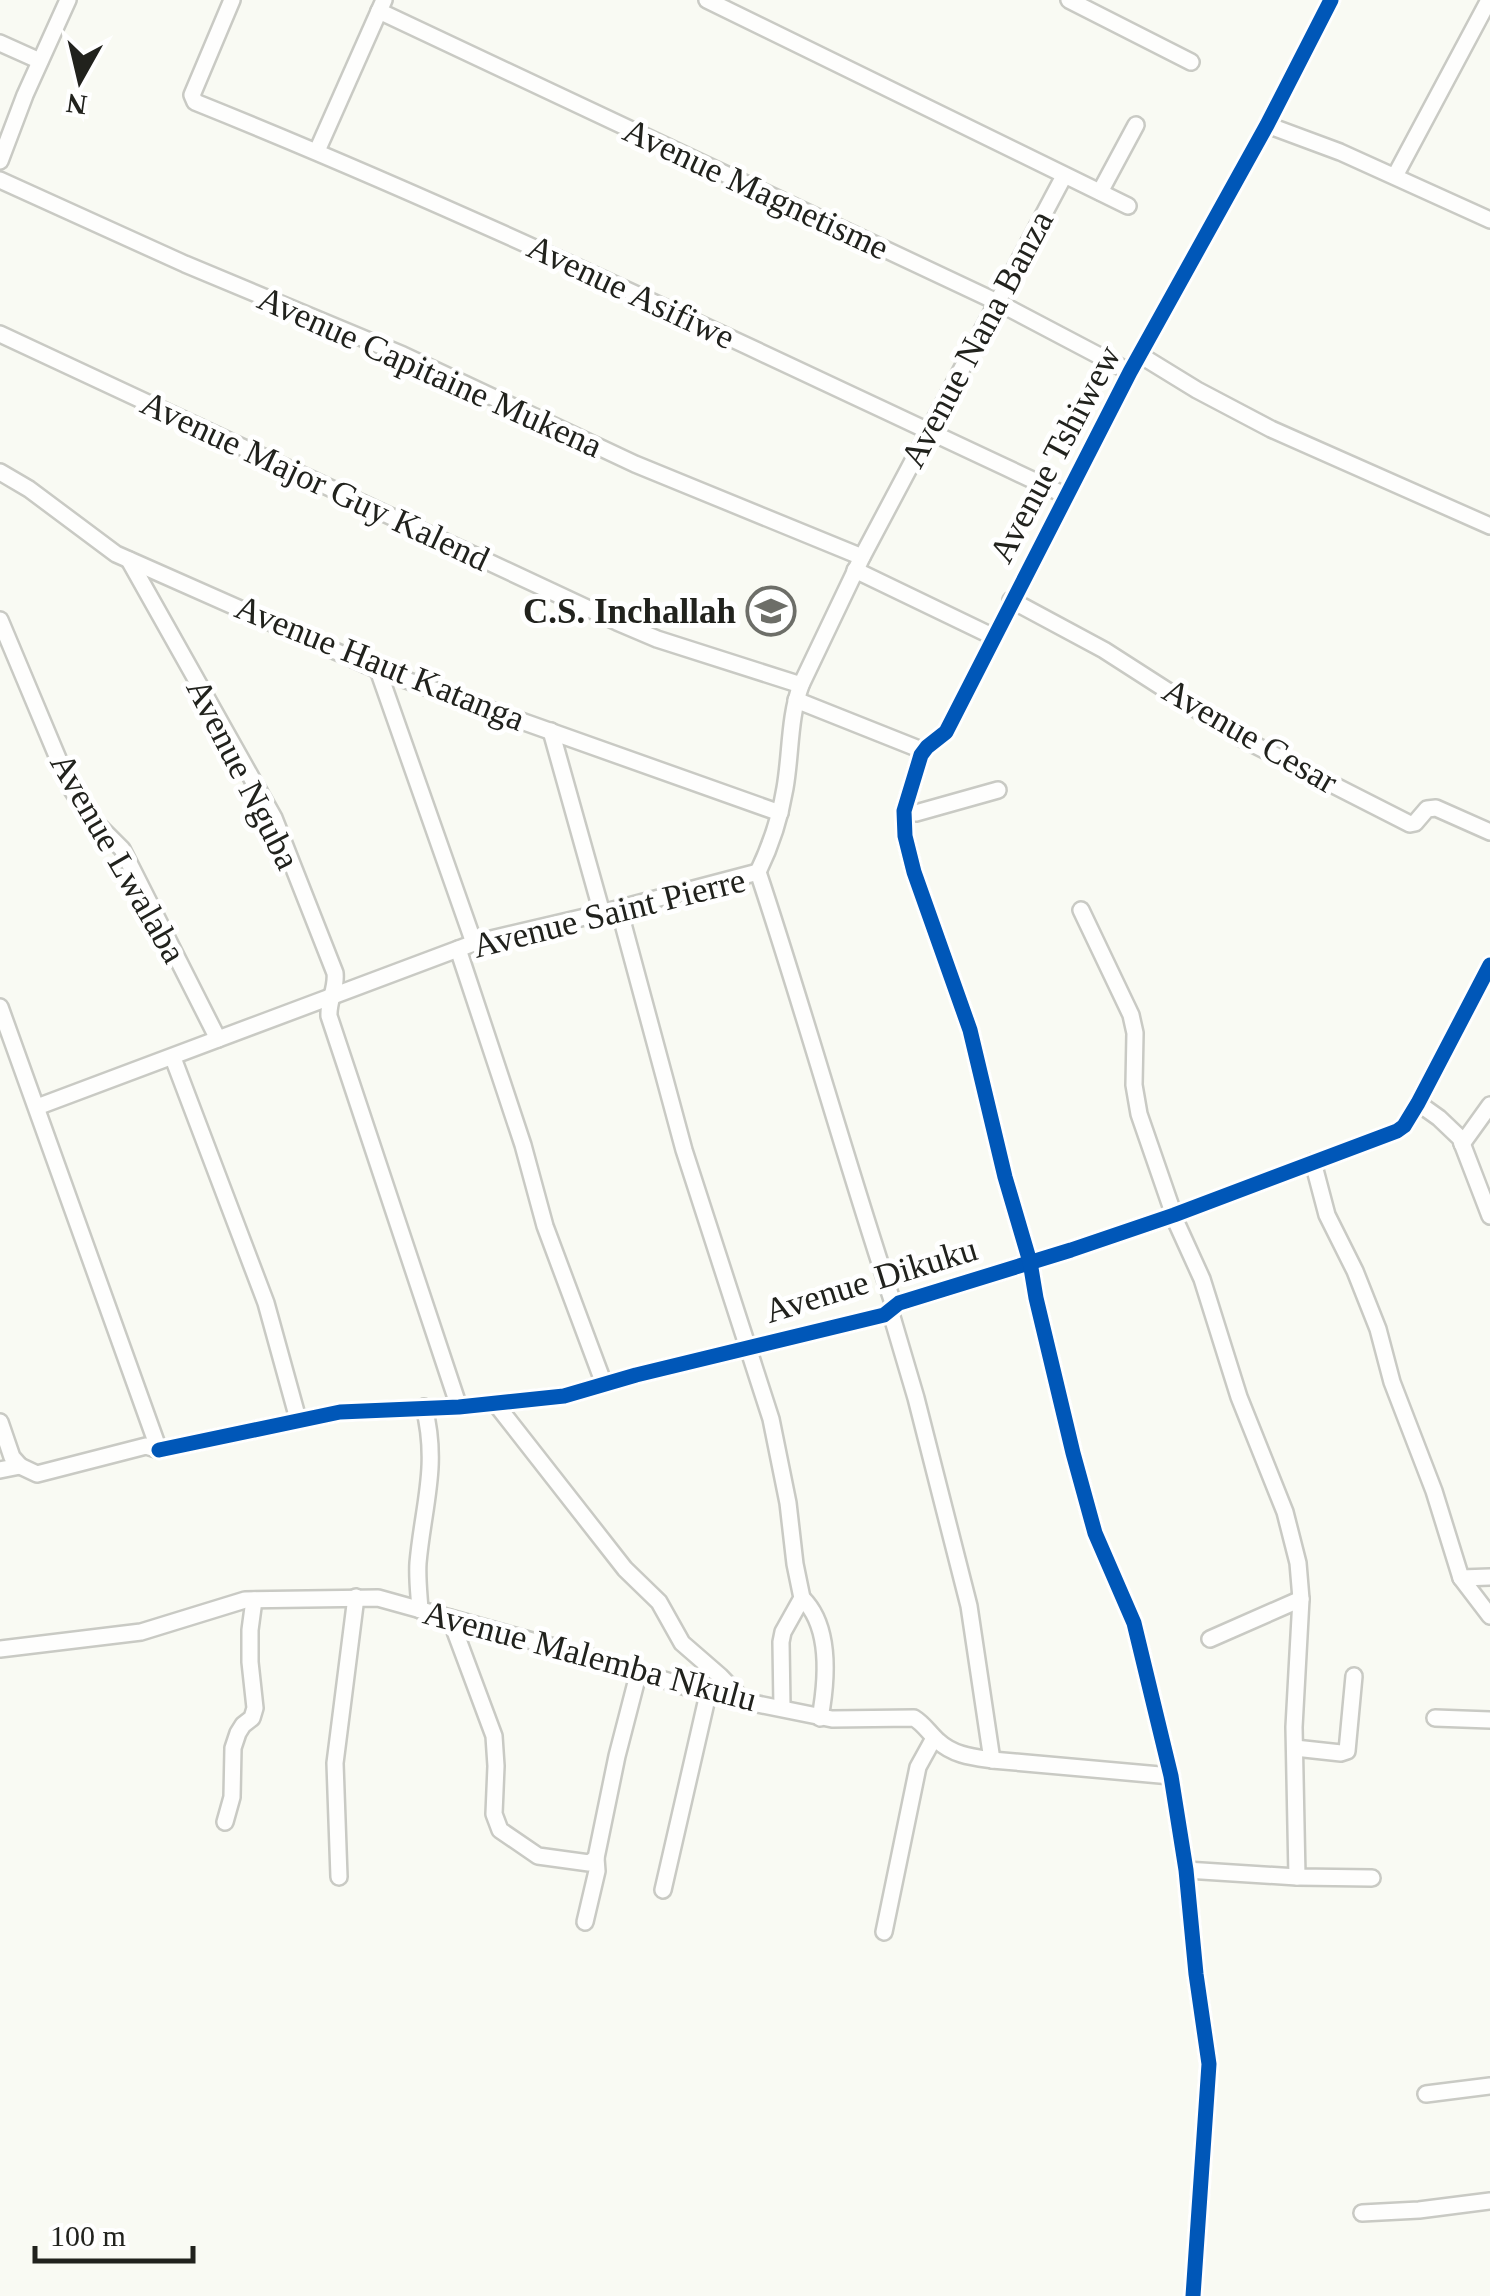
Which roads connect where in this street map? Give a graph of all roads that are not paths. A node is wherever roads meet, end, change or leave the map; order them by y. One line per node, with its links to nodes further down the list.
1 (68, 0): 9 (street)
2 (232, 0): 13 (street, Avenue Asifiwe)
3 (707, 0): 15 (street, Avenue Nana Banza)
4 (1069, 0): 10 (street)
5 (1331, 0): 12 (street, Avenue Tshiwew)
6 (1489, 0): 16 (street)
7 (381, 6): 13 (street); 21 (street, Avenue Magnetisme)
8 (0, 43): 9 (street)
9 (40, 61): 14 (street)
10 (1191, 62)
11 (1136, 124): 18 (street)
12 (1267, 125): 16 (street); 23 (street, Avenue Tshiwew)
13 (317, 151): 25 (street, Avenue Asifiwe)
14 (0, 161)
15 (1064, 176): 18 (street); 21 (street, Avenue Nana Banza)
16 (1395, 176): 20 (street)
17 (0, 180): 30 (street, Avenue Capitaine Mukena)
18 (1100, 192): 19 (street)
19 (1128, 206)
20 (1490, 220)
21 (997, 302): 24 (street, Avenue Magnetisme); 25 (street, Avenue Nana Banza)
22 (0, 334): 35 (street, Avenue Major Guy Kalend)
23 (1140, 356): 24 (street, Avenue Tshiwew); 28 (street)
24 (1130, 372): 27 (street, Avenue Tshiwew)
25 (928, 431): 27 (street, Avenue Asifiwe); 30 (street, Avenue Nana Banza)
26 (0, 472): 29 (street, Avenue Haut Katanga)
27 (1066, 496): 31 (street, Avenue Tshiwew)
28 (1490, 526)
29 (129, 560): 34 (street, Avenue Haut Katanga); 49 (street, Avenue Nguba)
30 (858, 564): 33 (street, Avenue Capitaine Mukena); 35 (street, Avenue Nana Banza)
31 (1011, 600): 33 (street, Avenue Tshiwew); 41 (street, Avenue Cesar)
32 (0, 620): 51 (street, Avenue Lwalaba)
33 (994, 636): 37 (street, Avenue Tshiwew)
34 (378, 670): 36 (street, Avenue Haut Katanga); 46 (street)
35 (798, 693): 37 (street, Avenue Major Guy Kalend); 40 (street, Avenue Nana Banza)
36 (551, 731): 40 (street, Avenue Haut Katanga); 45 (street)
37 (924, 751): 39 (street, Avenue Tshiwew)
38 (998, 790): 39 (street)
39 (904, 811): 60 (street)
40 (780, 814): 42 (street, Avenue Nana Banza)
41 (1490, 832)
42 (758, 872): 43 (street, Avenue Saint Pierre); 61 (street, Avenue Saint Pierre)
43 (619, 909): 45 (street, Avenue Saint Pierre); 62 (street)
44 (1081, 910): 58 (street)
45 (602, 913): 46 (street, Avenue Saint Pierre)
46 (474, 943): 47 (street, Avenue Saint Pierre)
47 (458, 949): 49 (street, Avenue Saint Pierre); 63 (street)
48 (1490, 965): 53 (street, Avenue Dikuku)
49 (332, 995): 51 (street, Avenue Saint Pierre); 66 (street, Avenue Nguba)
50 (0, 1007): 55 (street)
51 (218, 1039): 52 (street, Avenue Saint Pierre)
52 (173, 1058): 55 (street, Avenue Saint Pierre); 67 (street)
53 (1418, 1103): 56 (street); 57 (street, Avenue Dikuku)
54 (1490, 1104): 56 (street)
55 (37, 1107): 69 (street)
56 (1462, 1144): 59 (street)
57 (1313, 1162): 58 (street, Avenue Dikuku); 73 (street)
58 (1174, 1215): 60 (street, Avenue Dikuku); 77 (street)
59 (1490, 1216)
60 (1030, 1262): 61 (street, Avenue Dikuku); 94 (street)
61 (892, 1308): 62 (street, Avenue Dikuku); 93 (street, Avenue Saint Pierre)
62 (750, 1348): 63 (street, Avenue Dikuku); 75 (street)
63 (604, 1384): 64 (street, Avenue Dikuku)
64 (495, 1403): 66 (street, Avenue Dikuku); 86 (street)
65 (424, 1407): 66 (street, Avenue Dikuku); 67 (street, Avenue Dikuku); 78 (street)
66 (459, 1407)
67 (298, 1420): 69 (street, Avenue Dikuku)
68 (0, 1422): 70 (street)
69 (158, 1450): 70 (street, Avenue Dikuku)
70 (20, 1466): 71 (street, Avenue Dikuku)
71 (0, 1470)
72 (1490, 1577): 73 (street)
73 (1462, 1578): 79 (street)
74 (356, 1597): 76 (street, Avenue Malemba Nkulu); 78 (street, Avenue Malemba Nkulu); 98 (street)
75 (802, 1598): 87 (street); 88 (street)
76 (254, 1600): 82 (street, Avenue Malemba Nkulu); 95 (street)
77 (1300, 1600): 81 (street); 92 (street)
78 (420, 1610): 80 (street, Avenue Malemba Nkulu)
79 (1490, 1616)
80 (450, 1618): 83 (street, Avenue Malemba Nkulu); 96 (street)
81 (1210, 1638)
82 (0, 1648)
83 (639, 1671): 85 (street, Avenue Malemba Nkulu); 96 (street)
84 (1354, 1676): 92 (street)
85 (708, 1694): 86 (street, Avenue Malemba Nkulu); 101 (street)
86 (744, 1701): 87 (street, Avenue Malemba Nkulu)
87 (782, 1708): 88 (street, Avenue Malemba Nkulu)
88 (820, 1718): 91 (street, Avenue Malemba Nkulu)
89 (1436, 1718): 90 (street)
90 (1490, 1720)
91 (934, 1738): 93 (street, Avenue Malemba Nkulu); 103 (street)
92 (1294, 1748): 99 (street)
93 (992, 1760): 94 (street, Avenue Malemba Nkulu)
94 (1172, 1776): 97 (street)
95 (225, 1822)
96 (596, 1858): 102 (street)
97 (1186, 1870): 99 (street); 108 (street)
98 (340, 1877)
99 (1297, 1878): 100 (street)
100 (1372, 1878)
101 (663, 1890)
102 (585, 1922)
103 (884, 1932)
104 (1490, 2086): 105 (street)
105 (1426, 2094)
106 (1490, 2200): 107 (street)
107 (1362, 2212)
108 (1193, 2296)

